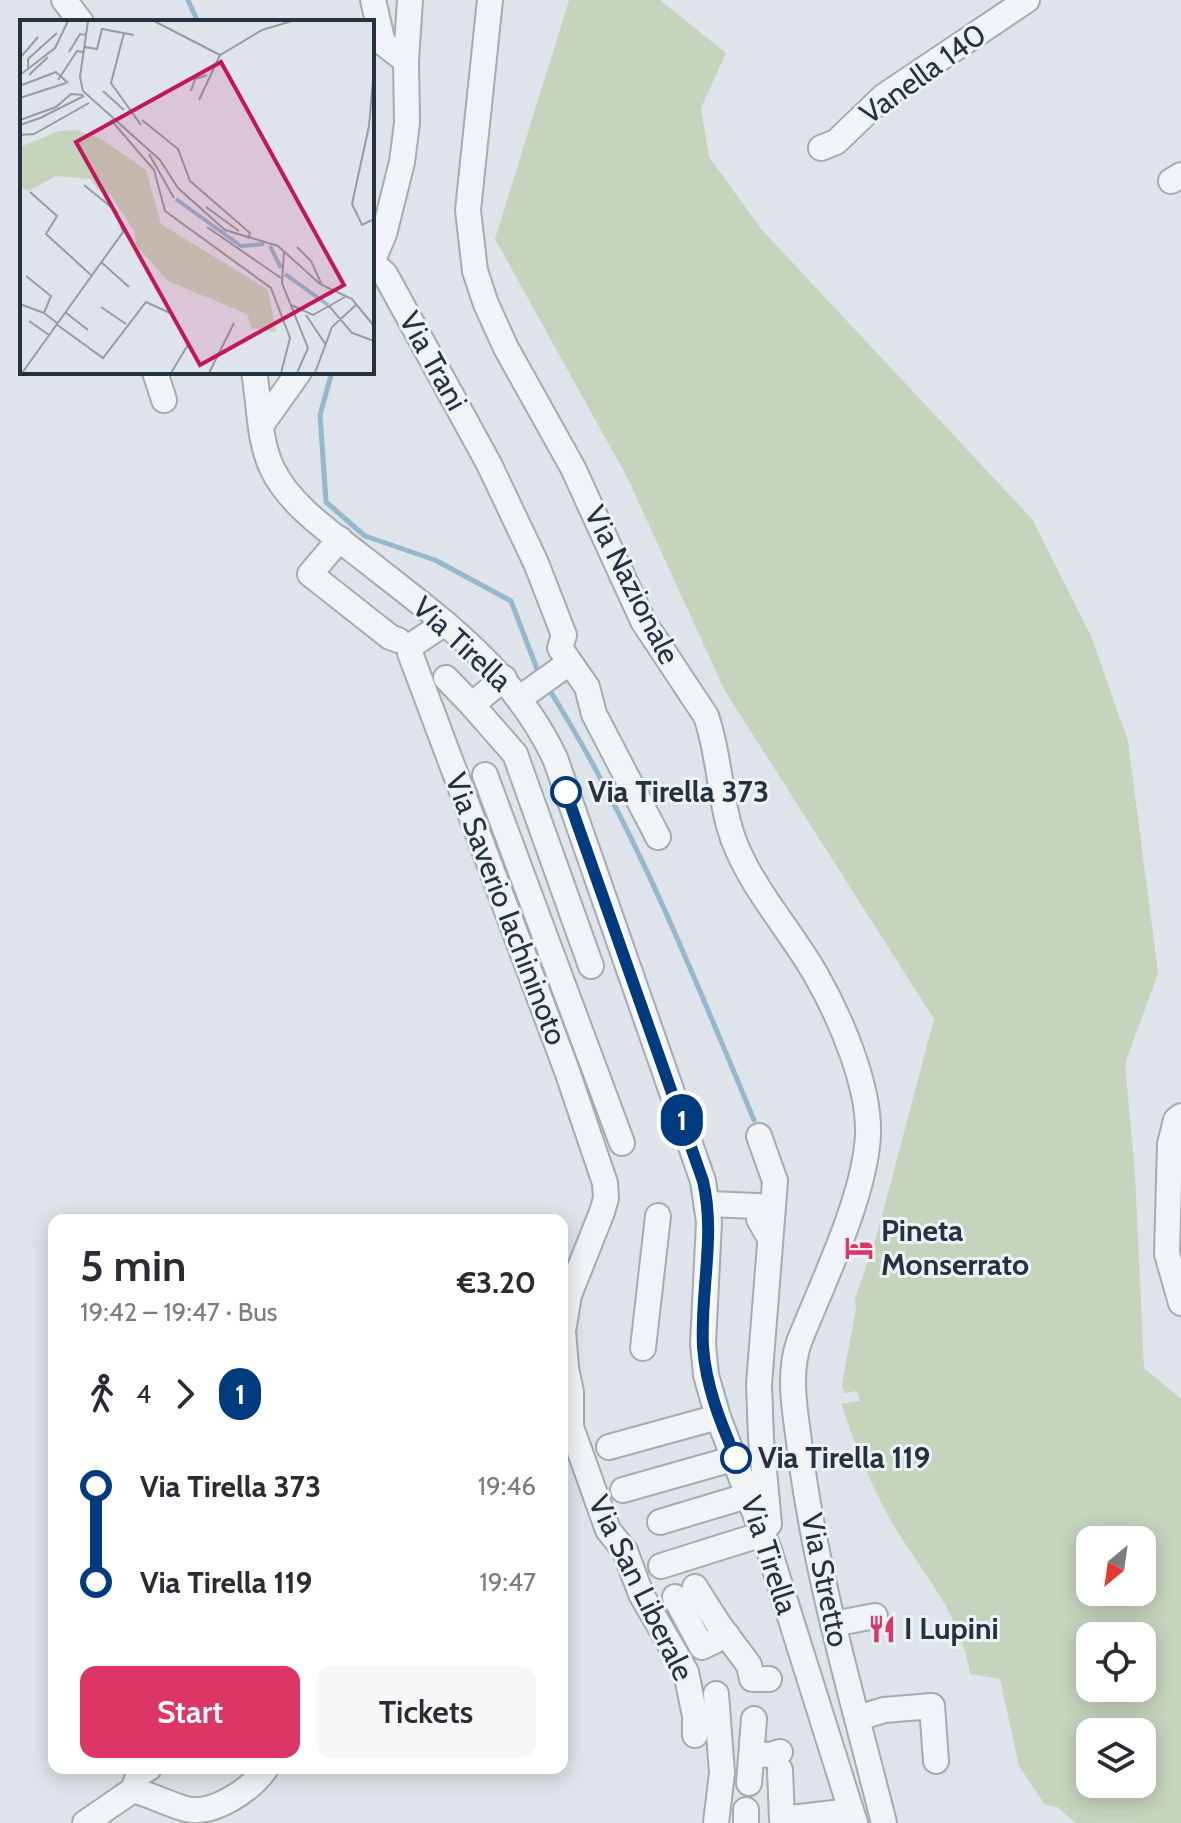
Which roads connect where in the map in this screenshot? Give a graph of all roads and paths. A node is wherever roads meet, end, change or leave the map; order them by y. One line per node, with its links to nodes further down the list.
1 (64, 0): 6 (street)
2 (373, 0): 7 (street)
3 (410, 0): 7 (street, Via Trani)
4 (490, 0): 33 (street, Via Nazionale)
5 (1027, 0): 8 (street, Vanella 140)
6 (79, 20)
7 (406, 61): 9 (street, Via Trani)
8 (821, 148)
9 (374, 257)
10 (374, 264): 21 (street, Via Trani)
11 (156, 374): 14 (street)
12 (259, 374): 15 (street, Via Tirella)
13 (298, 374): 15 (street)
14 (164, 400)
15 (262, 424): 16 (street, Via Tirella)
16 (340, 539): 17 (street, Via Tirella); 18 (street)
17 (445, 623): 20 (street, Via Tirella); 35 (street, Via Saverio Iachininoto)
18 (398, 640)
19 (446, 678): 22 (street)
20 (504, 678): 21 (street, Via Tirella); 22 (street)
21 (544, 681): 23 (street, Via Tirella); 26 (street)
22 (472, 705): 24 (street)
23 (548, 743): 24 (street); 27 (street, Via Tirella)
24 (515, 754): 28 (street)
25 (485, 775): 32 (street)
26 (658, 837)
27 (589, 859): 28 (street); 34 (street, Via Tirella)
28 (558, 870): 29 (street)
29 (591, 966)
30 (1181, 1116): 39 (street)
31 (759, 1136): 37 (street)
32 (622, 1143)
33 (866, 1154): 52 (street, Via Stretto)
34 (708, 1204): 37 (street); 42 (street, Via Tirella)
35 (602, 1212): 38 (street, Via San Liberale)
36 (658, 1216): 40 (street)
37 (771, 1240): 48 (street)
38 (568, 1301)
39 (1181, 1303)
40 (643, 1348)
41 (568, 1378): 57 (street, Via San Liberale)
42 (718, 1417): 43 (street); 44 (street, Via Tirella)
43 (609, 1447)
44 (736, 1458): 45 (street); 46 (street, Via Tirella)
45 (623, 1490)
46 (750, 1495): 47 (street); 48 (street, Via Tirella)
47 (660, 1522)
48 (766, 1542): 49 (street); 64 (street, Via Tirella)
49 (661, 1566)
50 (685, 1592): 53 (street)
51 (875, 1616): 52 (street)
52 (833, 1624): 55 (street, Via Stretto)
53 (769, 1679)
54 (716, 1694): 66 (street)
55 (858, 1718): 59 (street); 67 (street, Via Stretto)
56 (754, 1719): 58 (street)
57 (695, 1735)
58 (753, 1754): 62 (street); 64 (street)
59 (936, 1761)
60 (139, 1774): 63 (street)
61 (262, 1774): 63 (street)
62 (749, 1783)
63 (133, 1790): 65 (street)
64 (854, 1819)
65 (85, 1823)
66 (716, 1823)
67 (884, 1823)

